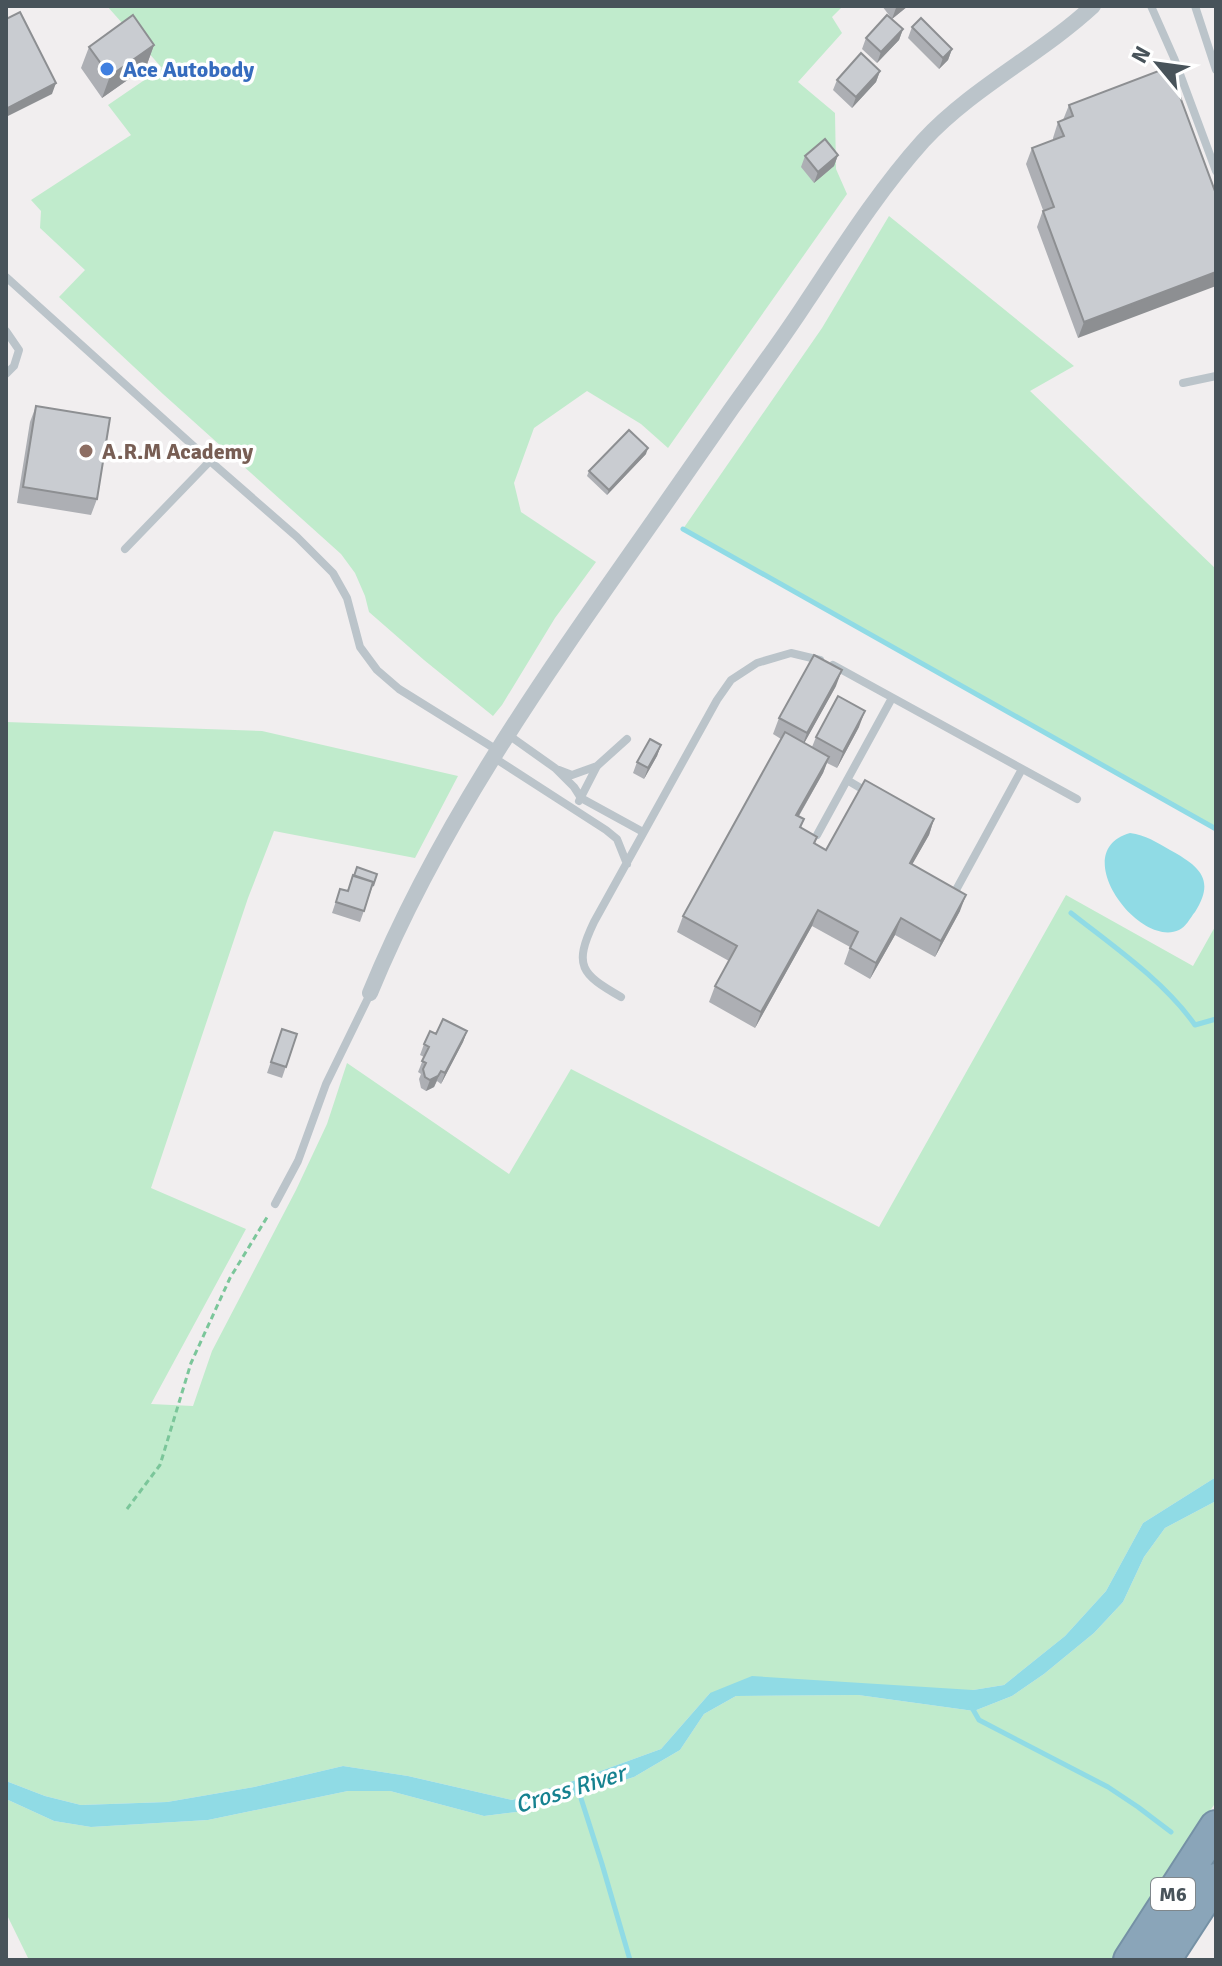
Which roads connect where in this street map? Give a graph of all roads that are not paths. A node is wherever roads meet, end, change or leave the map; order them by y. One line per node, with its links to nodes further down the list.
1 (1093, 6): 14 (street)
2 (1151, 6): 5 (lane)
3 (1195, 6): 4 (lane)
4 (1216, 70)
5 (1216, 171)
6 (6, 277): 11 (lane)
7 (6, 331): 8 (lane)
8 (6, 374)
9 (1216, 376): 10 (lane)
10 (1183, 383)
11 (210, 461): 12 (lane); 16 (lane)
12 (125, 549)
13 (892, 698): 19 (lane); 20 (lane); 25 (lane)
14 (507, 734): 16 (street); 18 (lane)
15 (627, 739): 17 (lane)
16 (495, 754): 24 (lane); 29 (street)
17 (597, 766): 18 (lane); 22 (lane)
18 (555, 768): 22 (lane)
19 (1022, 769): 23 (lane); 28 (lane)
20 (847, 780): 21 (lane); 26 (lane)
21 (876, 797)
22 (581, 798): 24 (lane); 25 (lane)
23 (1077, 799)
24 (575, 809): 27 (lane)
25 (643, 832): 27 (lane)
26 (817, 835)
27 (627, 864): 30 (lane)
28 (956, 890)
29 (370, 993): 31 (lane)
30 (621, 997)
31 (275, 1204)
32 (1216, 1827): 34 (highway, M6)
33 (1216, 1880): 35 (highway, M6)
34 (1130, 1960)
35 (1164, 1960)

